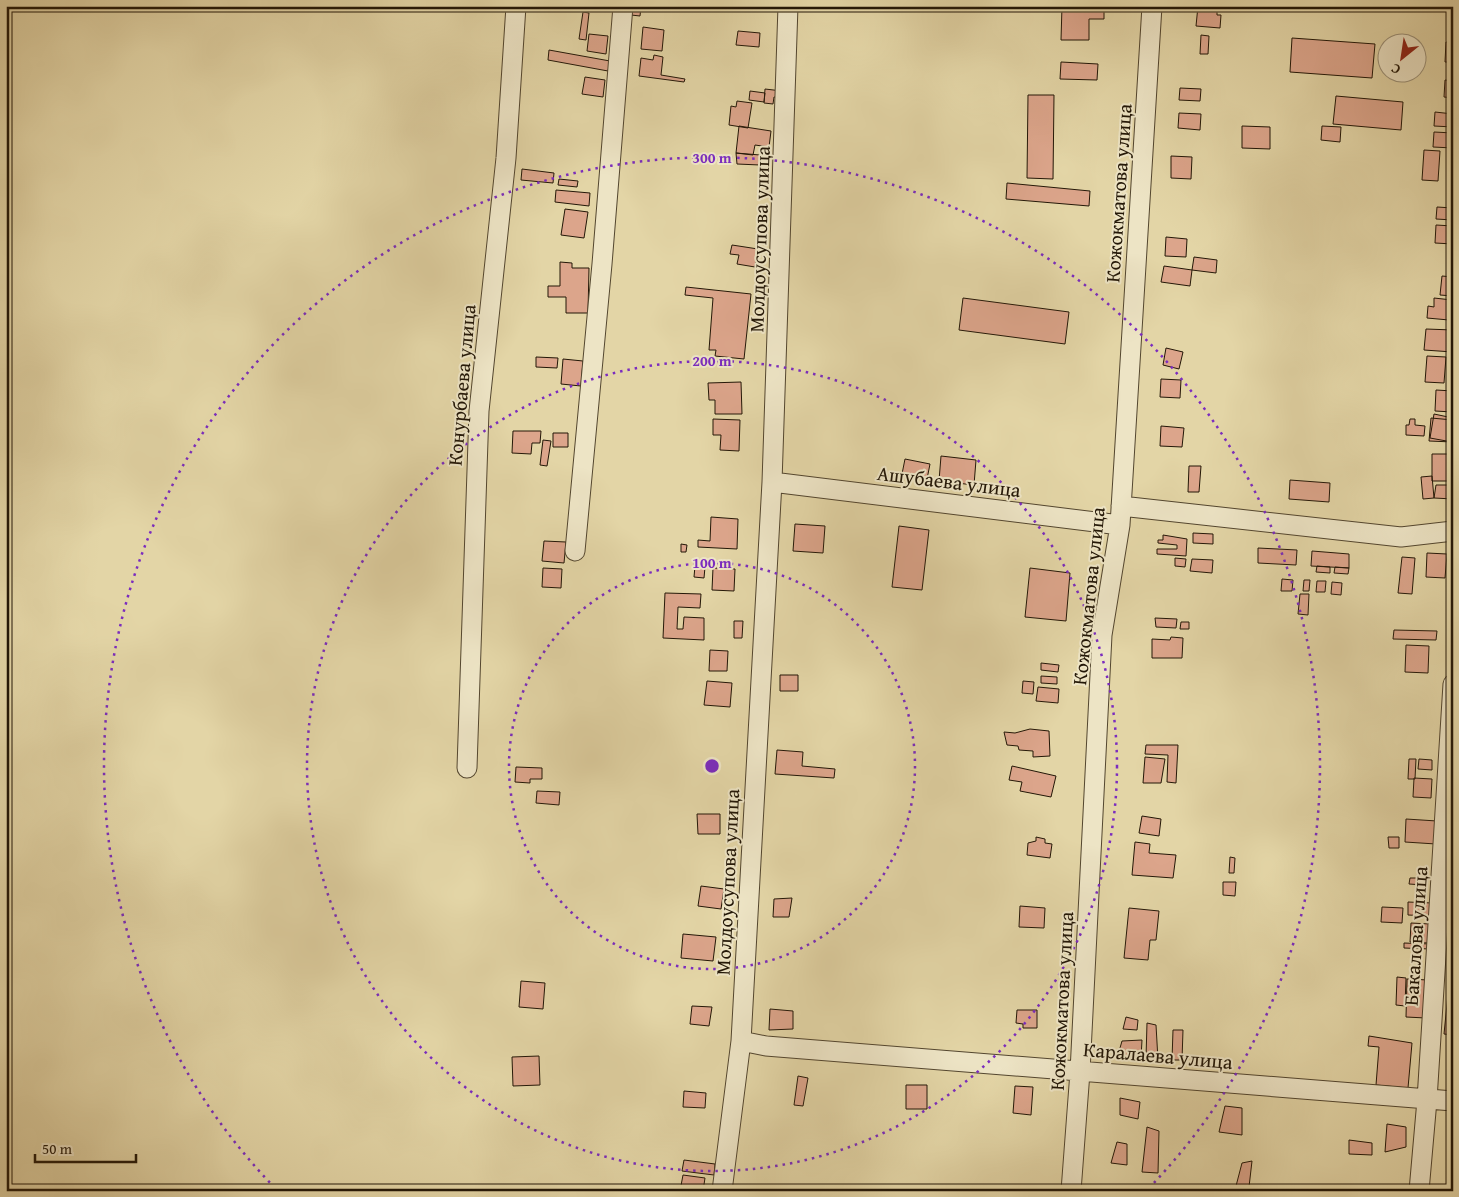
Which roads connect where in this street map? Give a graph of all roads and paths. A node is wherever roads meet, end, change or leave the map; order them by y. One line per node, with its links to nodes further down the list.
1 (516, 6): 10 (street, Конурбаева улица)
2 (623, 6): 8 (street)
3 (788, 6): 5 (street, Молдоусупова улица)
4 (1152, 6): 6 (street, Кожокматова улица)
5 (772, 482): 6 (street, Ашубаева улица); 12 (street, Молдоусупова улица)
6 (1120, 516): 7 (street, Ашубаева улица); 13 (street, Кожокматова улица)
7 (1453, 531)
8 (575, 551)
9 (1453, 684): 11 (street, Бакалова улица)
10 (467, 768)
11 (1447, 862): 14 (street, Бакалова улица)
12 (740, 1040): 13 (street, Каралаева улица); 16 (street, Молдоусупова улица)
13 (1080, 1072): 14 (street, Каралаева улица); 17 (street, Кожокматова улица)
14 (1427, 1100): 15 (street, Каралаева улица); 18 (street, Бакалова улица)
15 (1453, 1101)
16 (722, 1191)
17 (1071, 1191)
18 (1420, 1191)

